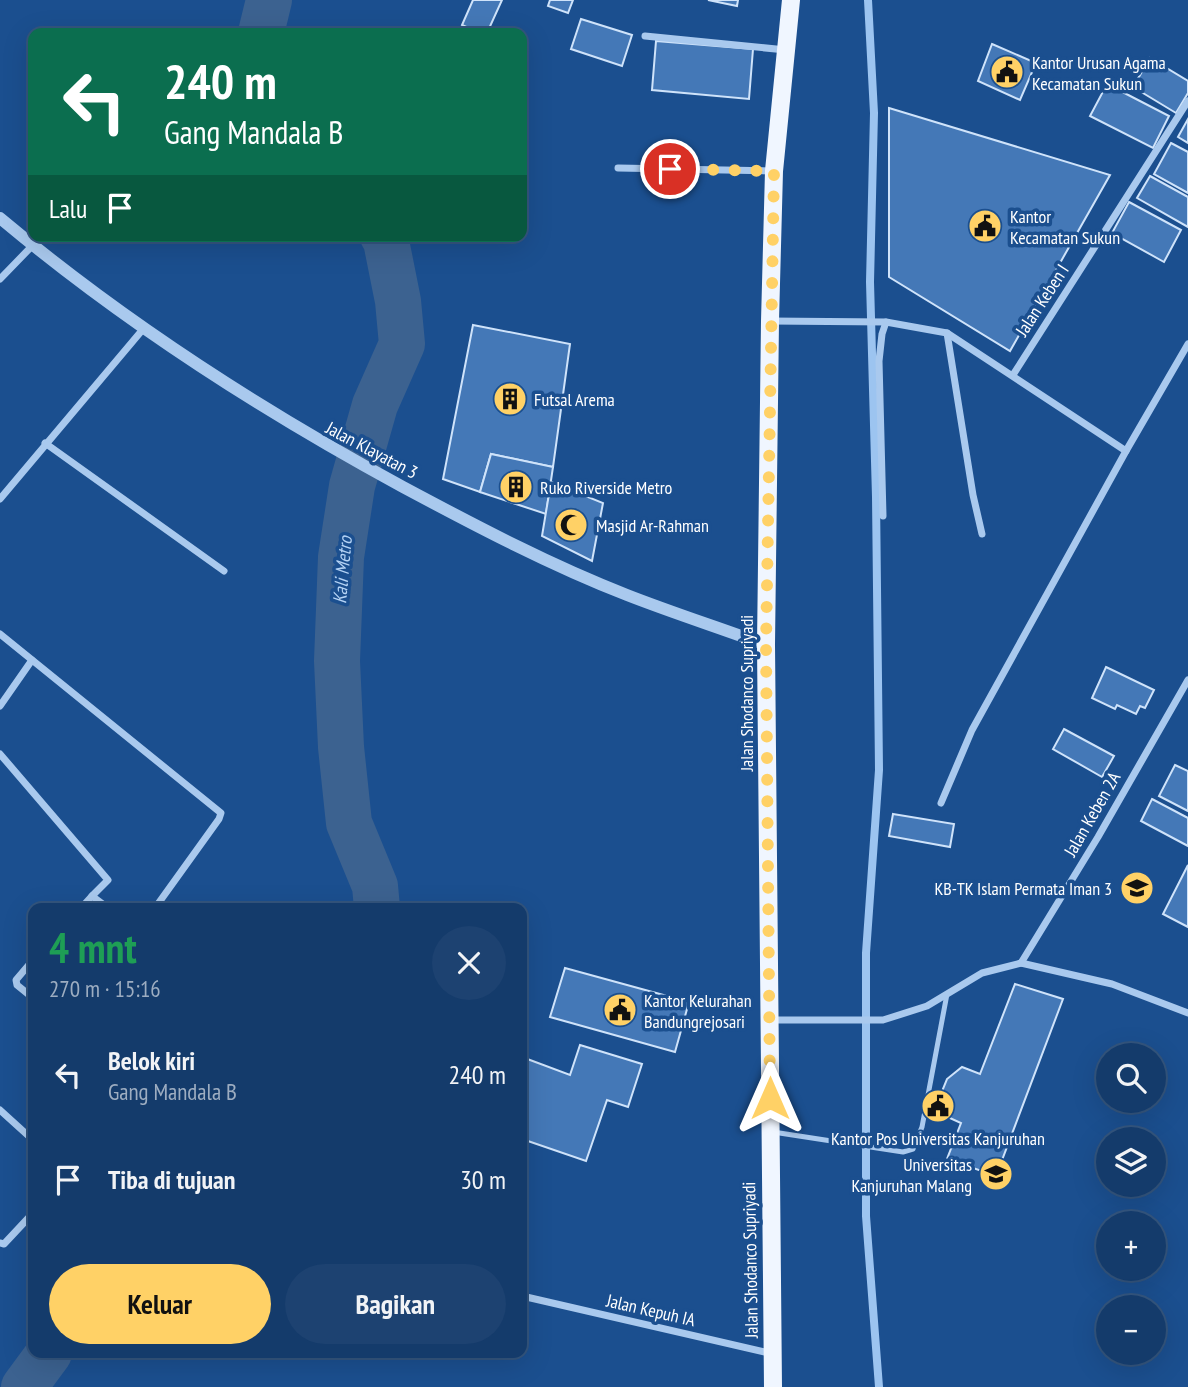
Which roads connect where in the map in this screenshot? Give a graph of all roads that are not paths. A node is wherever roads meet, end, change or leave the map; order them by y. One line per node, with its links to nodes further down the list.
1 (791, 0): 3 (main road, Jalan Shodanco Supriyadi)
2 (645, 36): 3 (street)
3 (787, 50): 6 (main road, Jalan Shodanco Supriyadi)
4 (1188, 101): 17 (street, Jalan Keben I)
5 (618, 167): 6 (street)
6 (774, 171): 12 (main road, Jalan Shodanco Supriyadi)
7 (0, 218): 8 (street, Jalan Klayatan 3)
8 (28, 241)
9 (29, 242): 10 (street, Jalan Klayatan 3)
10 (33, 245): 11 (street); 14 (street, Jalan Klayatan 3)
11 (0, 279)
12 (770, 321): 13 (street); 25 (main road, Jalan Shodanco Supriyadi)
13 (883, 322): 15 (street); 21 (street)
14 (145, 327): 18 (street); 25 (street, Jalan Klayatan 3)
15 (947, 334): 17 (street); 22 (street)
16 (1188, 344): 19 (street)
17 (1013, 374): 19 (street)
18 (46, 443): 20 (street); 23 (street)
19 (1126, 451): 30 (street)
20 (0, 499)
21 (883, 516)
22 (982, 534)
23 (224, 571)
24 (0, 634): 26 (street)
25 (766, 645): 40 (main road, Jalan Shodanco Supriyadi)
26 (32, 660): 28 (street); 34 (street)
27 (1188, 680): 35 (street, Jalan Keben 2A)
28 (0, 706)
29 (0, 754): 31 (street)
30 (941, 803)
31 (92, 896): 32 (street); 33 (street)
32 (85, 903)
33 (101, 903)
34 (159, 903)
35 (1021, 963): 37 (street); 39 (street)
36 (28, 966): 38 (street)
37 (947, 993): 40 (street); 42 (lane)
38 (28, 994)
39 (1188, 1013)
40 (769, 1020): 42 (main road, Jalan Shodanco Supriyadi)
41 (0, 1110): 43 (street)
42 (770, 1132): 47 (main road, Jalan Shodanco Supriyadi)
43 (28, 1135)
44 (28, 1218): 45 (street)
45 (0, 1242)
46 (527, 1297): 47 (street, Jalan Kepuh IA)
47 (773, 1353): 48 (main road, Jalan Shodanco Supriyadi)
48 (773, 1387)

